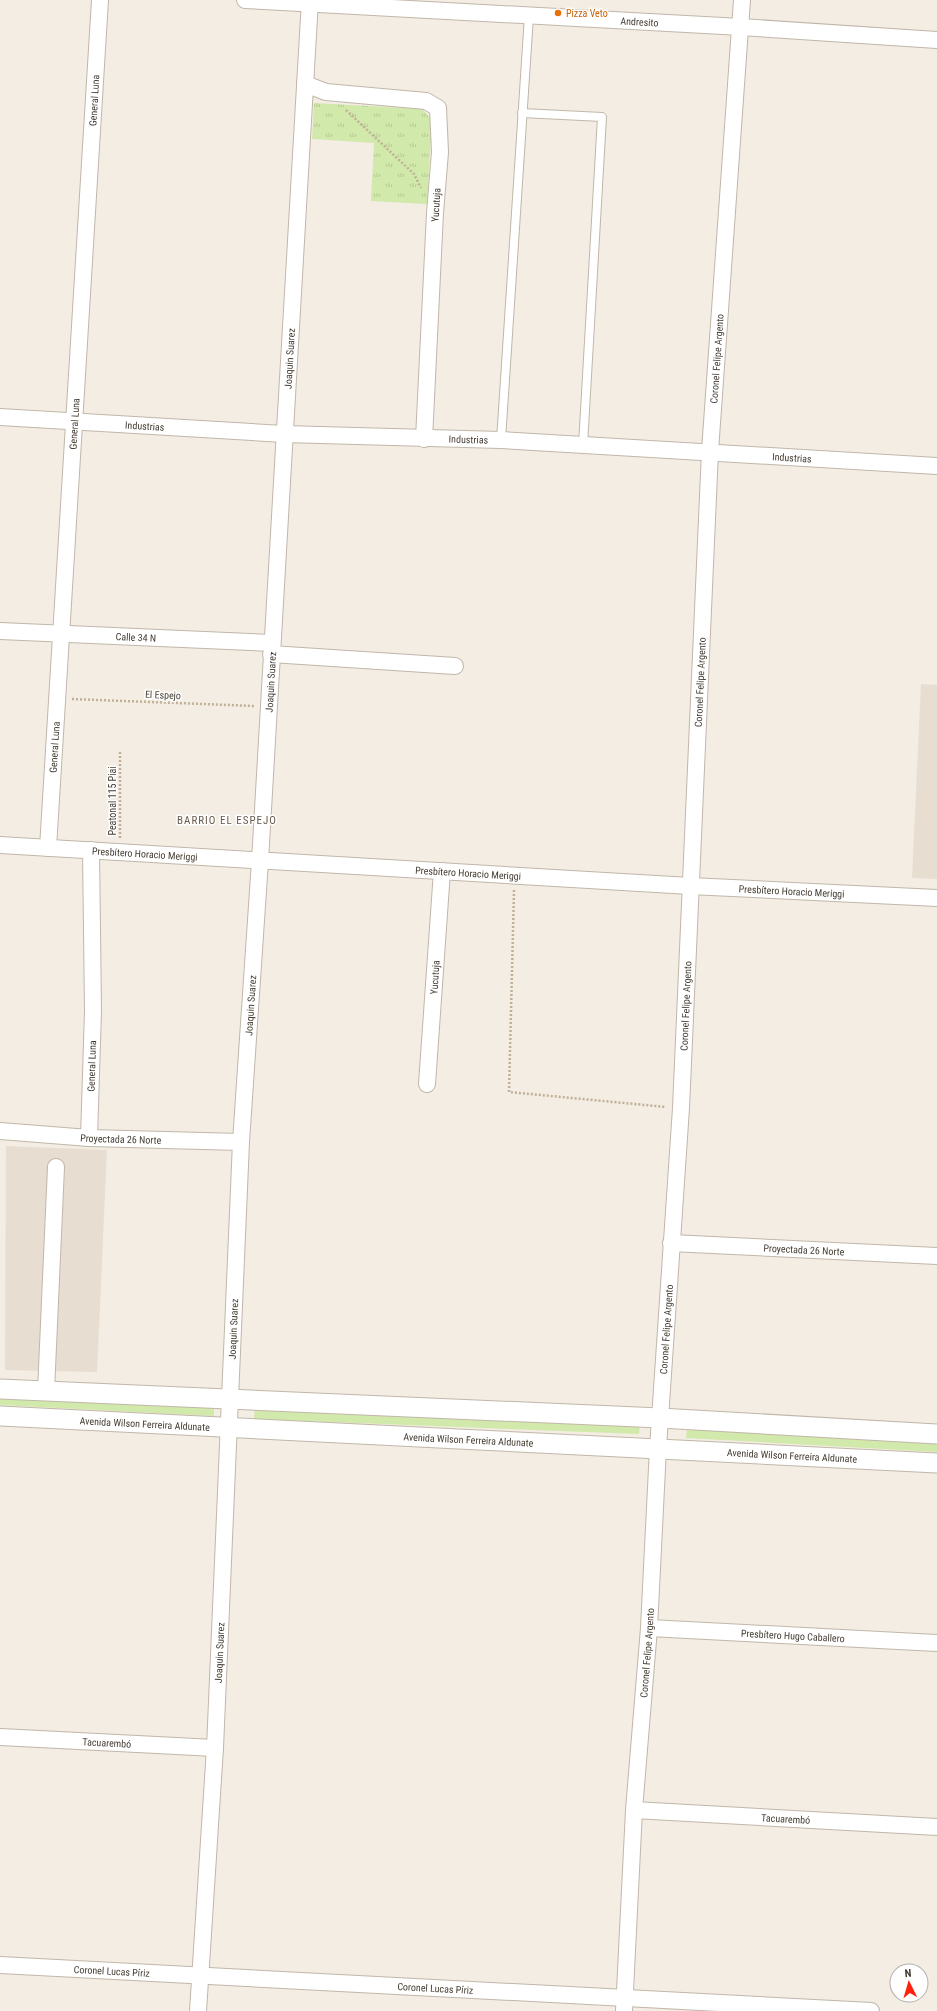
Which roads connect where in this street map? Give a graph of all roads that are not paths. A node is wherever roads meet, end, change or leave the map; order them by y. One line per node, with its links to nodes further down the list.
1 (100, 0): 11 (street, General Luna)
2 (245, 0): 4 (street, Andresito)
3 (742, 0): 6 (street, Coronel Felipe Argento)
4 (310, 2): 5 (street, Andresito); 8 (street, Joaquin Suarez)
5 (529, 16): 6 (street, Andresito); 9 (lane)
6 (741, 27): 7 (street, Andresito); 16 (street, Coronel Felipe Argento)
7 (937, 40)
8 (305, 84): 12 (street, Joaquin Suarez); 13 (street, Yucutuja)
9 (522, 113): 14 (lane); 15 (lane)
10 (0, 417): 11 (street, Industrias)
11 (74, 421): 12 (street, Industrias); 19 (street, General Luna)
12 (284, 434): 13 (street, Industrias); 20 (street, Joaquin Suarez)
13 (424, 439): 14 (street, Industrias)
14 (501, 440): 15 (street, Industrias)
15 (583, 445): 16 (street, Industrias)
16 (710, 451): 17 (street, Industrias); 27 (street, Coronel Felipe Argento)
17 (937, 466)
18 (0, 631): 19 (street, Calle 34 N)
19 (61, 634): 20 (street, Calle 34 N); 23 (street, General Luna)
20 (271, 649): 21 (street, Calle 34 N); 25 (street, Joaquin Suarez)
21 (455, 666)
22 (0, 845): 23 (street, Presbítero Horacio Meriggi)
23 (48, 848): 24 (street, Presbítero Horacio Meriggi)
24 (91, 850): 25 (street, Presbítero Horacio Meriggi); 31 (street, General Luna)
25 (260, 861): 26 (street, Presbítero Horacio Meriggi); 32 (street, Joaquin Suarez)
26 (442, 871): 27 (street, Presbítero Horacio Meriggi); 29 (street, Yucutuja)
27 (690, 886): 28 (street, Presbítero Horacio Meriggi); 34 (street, Coronel Felipe Argento)
28 (937, 898)
29 (427, 1084)
30 (0, 1131): 31 (street, Proyectada 26 Norte)
31 (89, 1138): 32 (street, Proyectada 26 Norte)
32 (241, 1142): 38 (street, Joaquin Suarez)
33 (56, 1167): 37 (street)
34 (671, 1243): 35 (street, Proyectada 26 Norte); 40 (street, Coronel Felipe Argento)
35 (937, 1256)
36 (0, 1389): 37 (street)
37 (46, 1391): 38 (street)
38 (230, 1399): 40 (street); 41 (street, Joaquin Suarez)
39 (0, 1416): 41 (street, Avenida Wilson Ferreira Aldunate)
40 (660, 1418): 42 (street); 43 (street, Coronel Felipe Argento)
41 (229, 1429): 43 (street, Avenida Wilson Ferreira Aldunate); 48 (street, Joaquin Suarez)
42 (937, 1434)
43 (658, 1448): 44 (street, Avenida Wilson Ferreira Aldunate); 45 (street, Coronel Felipe Argento)
44 (937, 1463)
45 (649, 1628): 46 (street, Presbítero Hugo Caballero); 49 (street, Coronel Felipe Argento)
46 (937, 1643)
47 (0, 1737): 48 (street, Tacuarembó)
48 (214, 1748): 52 (street, Joaquin Suarez)
49 (634, 1810): 50 (street, Tacuarembó); 53 (street, Coronel Felipe Argento)
50 (937, 1827)
51 (0, 1965): 52 (street, Coronel Lucas Píriz)
52 (200, 1975): 53 (street, Coronel Lucas Píriz); 54 (street, Joaquin Suarez)
53 (625, 2005): 55 (street, Coronel Lucas Píriz)
54 (198, 2011)
55 (871, 2011)

